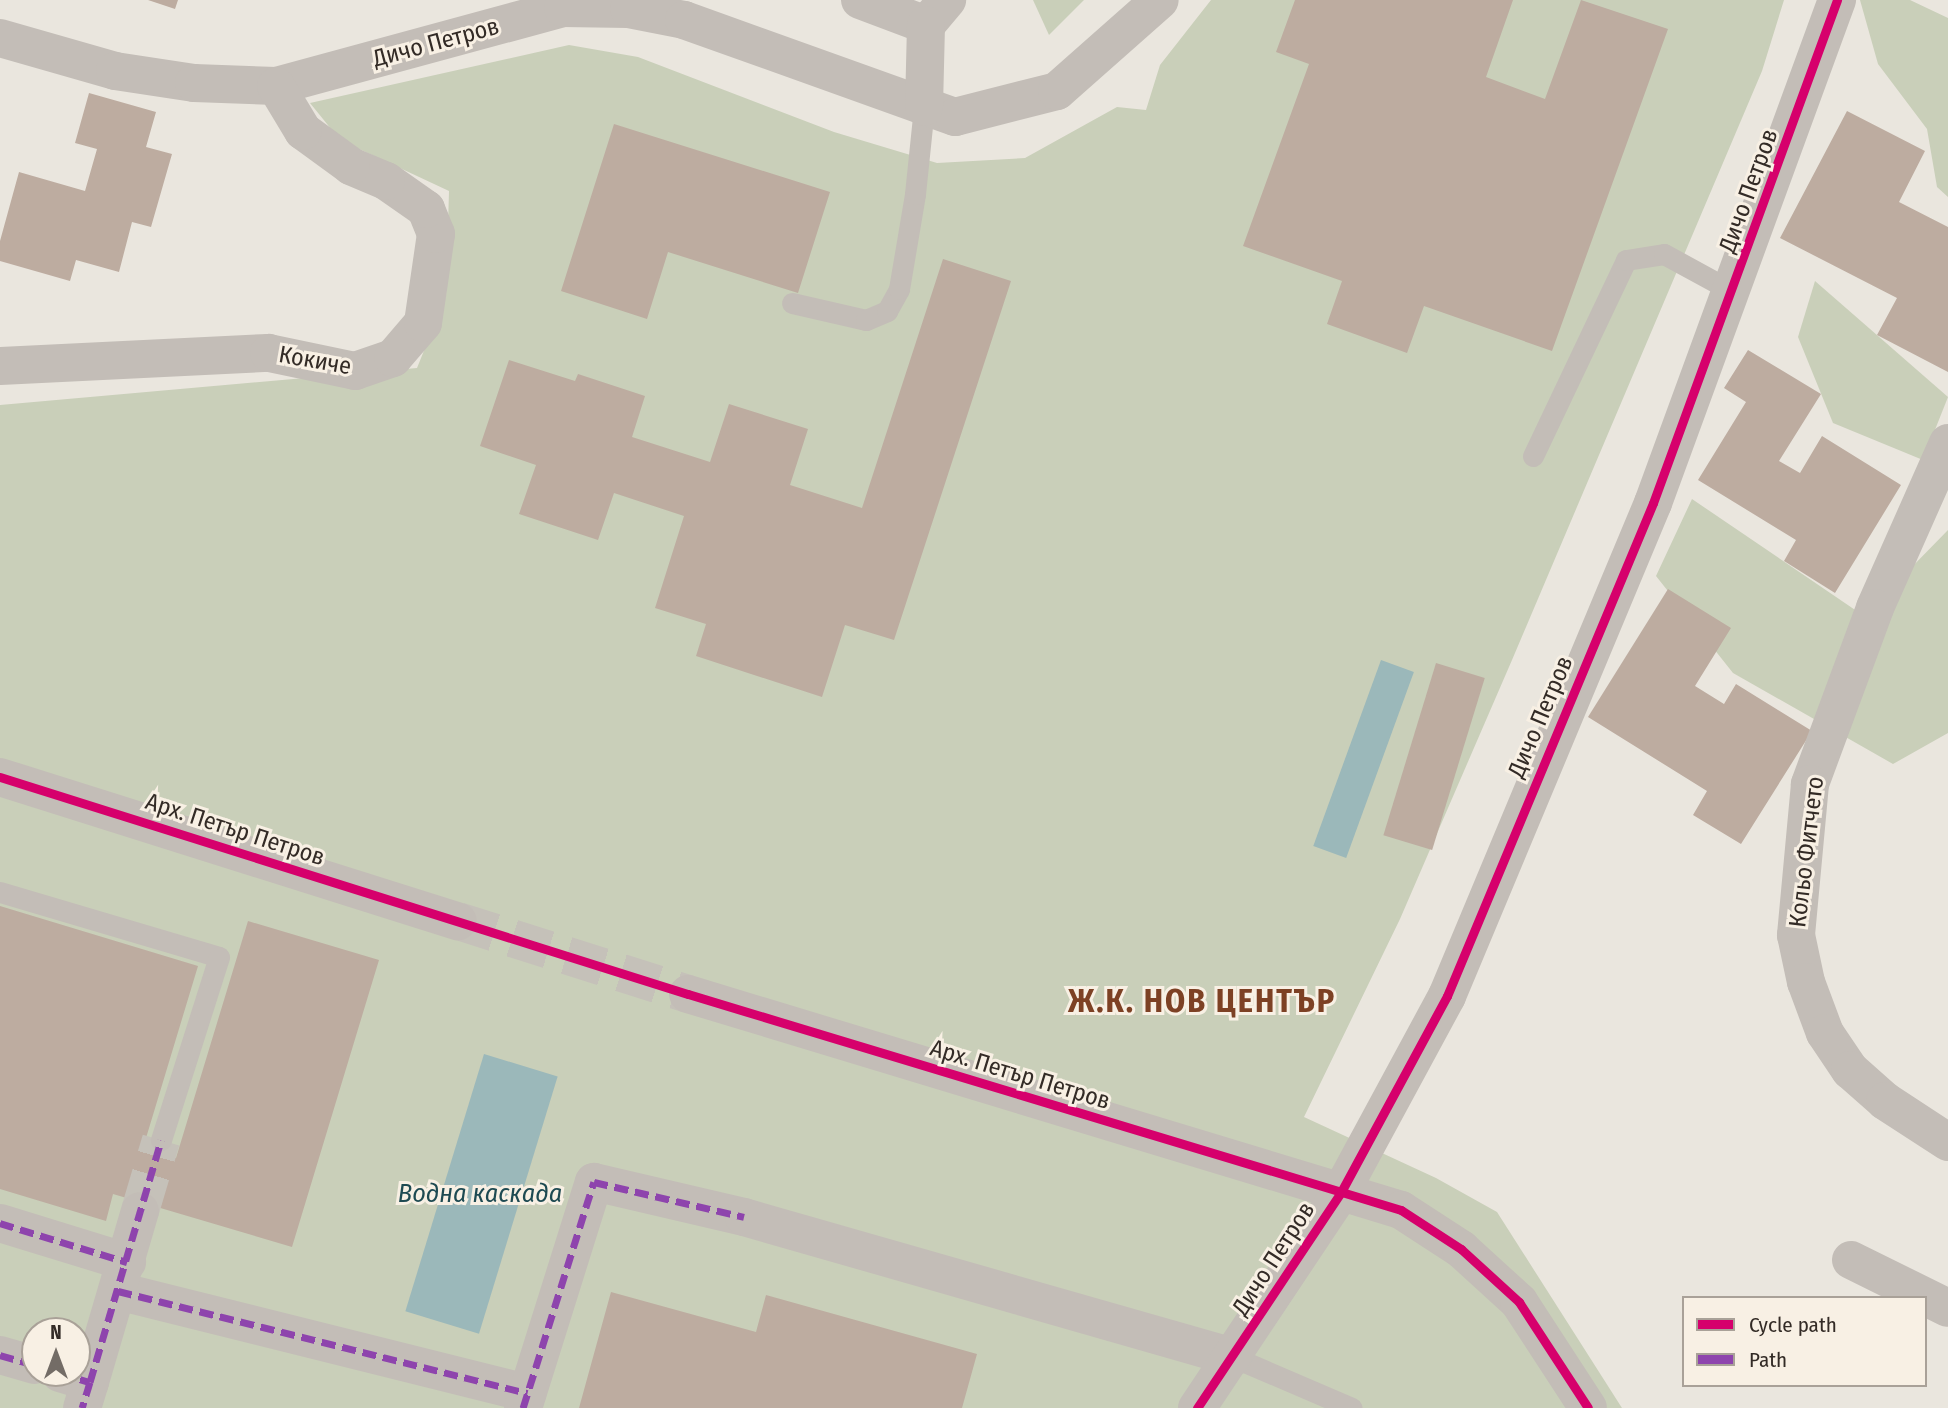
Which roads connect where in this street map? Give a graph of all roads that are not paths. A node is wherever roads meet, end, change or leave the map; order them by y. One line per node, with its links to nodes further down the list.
1 (860, 0): 4 (street)
2 (1160, 0): 7 (street, Дичо Петров)
3 (1837, 0): 8 (street, Дичо Петров)
4 (937, 13): 7 (street)
5 (0, 38): 6 (street, Дичо Петров)
6 (276, 86): 7 (street, Дичо Петров); 10 (street, Кокиче)
7 (924, 107): 9 (lane)
8 (1732, 291): 12 (lane); 19 (street, Дичо Петров)
9 (792, 303)
10 (0, 366)
11 (1948, 443): 18 (street, Кольо Фитчето)
12 (1533, 456)
13 (0, 777): 15 (street, Арх. Петър Петров)
14 (0, 892): 17 (lane)
15 (458, 921)
16 (688, 994): 19 (street, Арх. Петър Петров)
17 (161, 1140)
18 (1948, 1142)
19 (1341, 1192): 28 (street, Дичо Петров); 34 (street, Арх. Петър Петров)
20 (140, 1211): 23 (street)
21 (0, 1223): 23 (street)
22 (1851, 1260): 24 (street)
23 (122, 1277): 30 (street); 31 (street)
24 (1924, 1296)
25 (1927, 1298): 26 (street)
26 (1948, 1308)
27 (0, 1355): 29 (street)
28 (1233, 1357): 31 (street); 32 (street, Дичо Петров); 33 (lane)
29 (21, 1361)
30 (77, 1388)
31 (525, 1401)
32 (1197, 1408)
33 (1352, 1408)
34 (1588, 1408)

